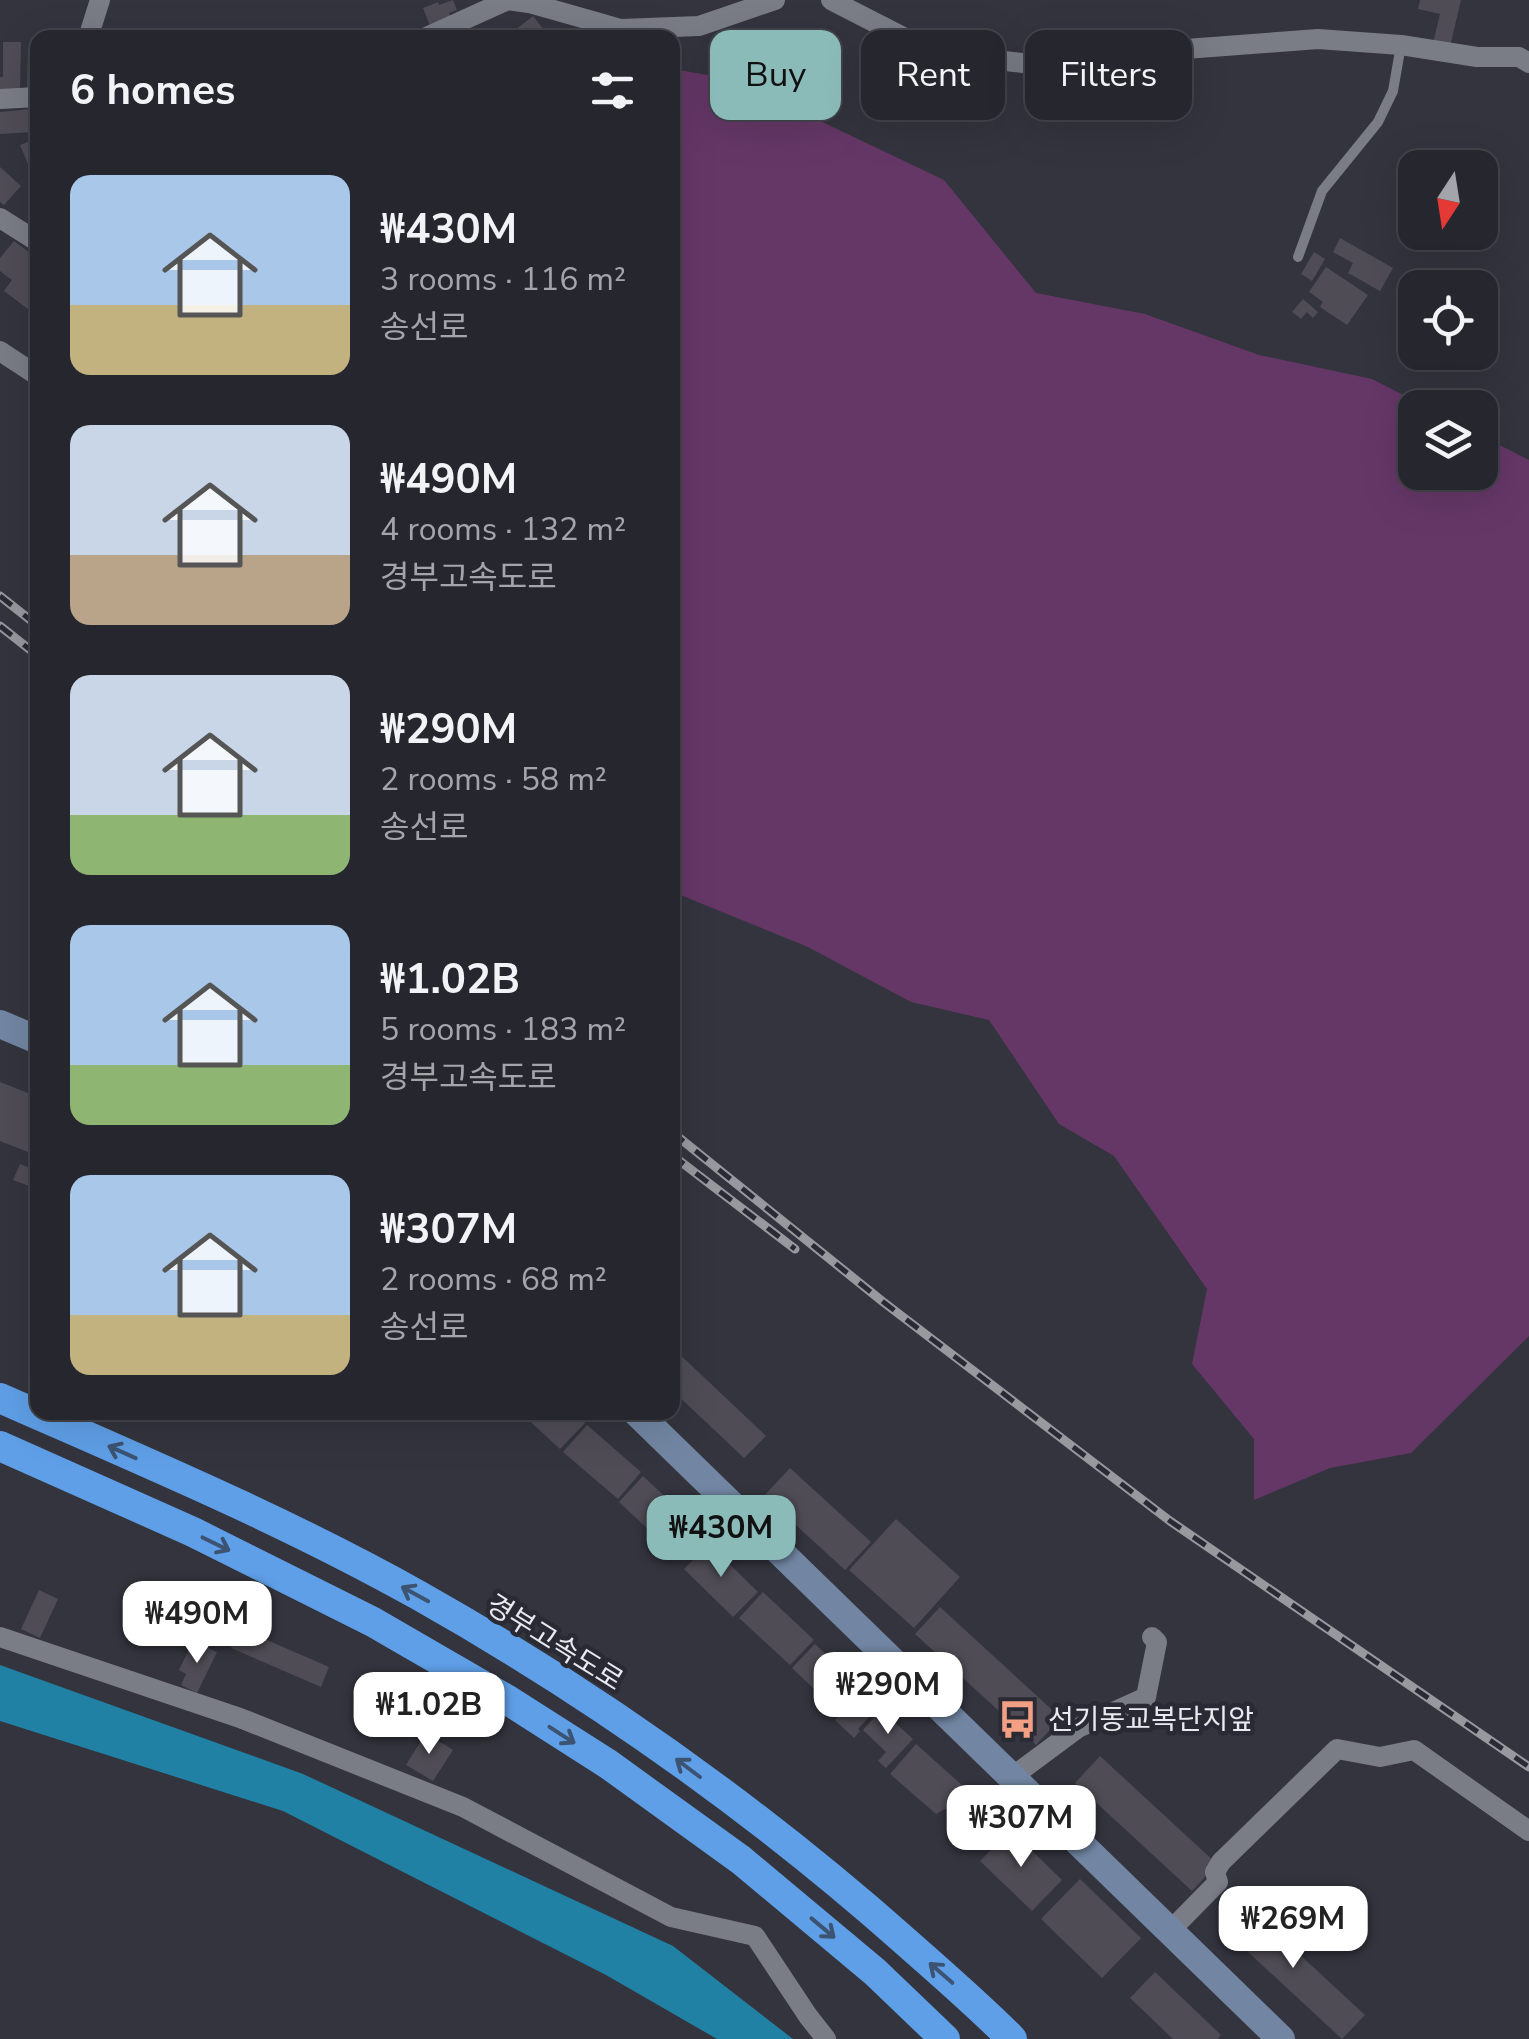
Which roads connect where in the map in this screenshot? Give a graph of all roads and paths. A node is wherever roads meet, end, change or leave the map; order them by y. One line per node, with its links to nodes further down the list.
1 (100, 0): 5 (street)
2 (507, 0): 3 (street); 6 (street)
3 (774, 0)
4 (831, 0): 7 (street)
5 (91, 30)
6 (441, 30)
7 (1401, 45): 8 (street); 13 (lane)
8 (1529, 63)
9 (30, 97): 10 (street)
10 (0, 99)
11 (0, 218): 12 (street)
12 (30, 237)
13 (1298, 257)
14 (0, 351): 15 (street)
15 (30, 371)
16 (0, 1024): 17 (main road)
17 (30, 1037)
18 (0, 1398): 19 (highway, 경부고속도로, one-way to 18)
19 (30, 1411)
20 (49, 1420): 30 (highway, 경부고속도로, one-way to 20)
21 (644, 1420): 25 (main road)
22 (0, 1446): 29 (highway, one-way to 29)
23 (0, 1637): 28 (street)
24 (1152, 1637): 25 (street)
25 (1012, 1777): 27 (main road)
26 (1529, 1830): 27 (street)
27 (1169, 1932): 31 (main road)
28 (826, 2039)
29 (945, 2039)
30 (1012, 2039)
31 (1281, 2039)

